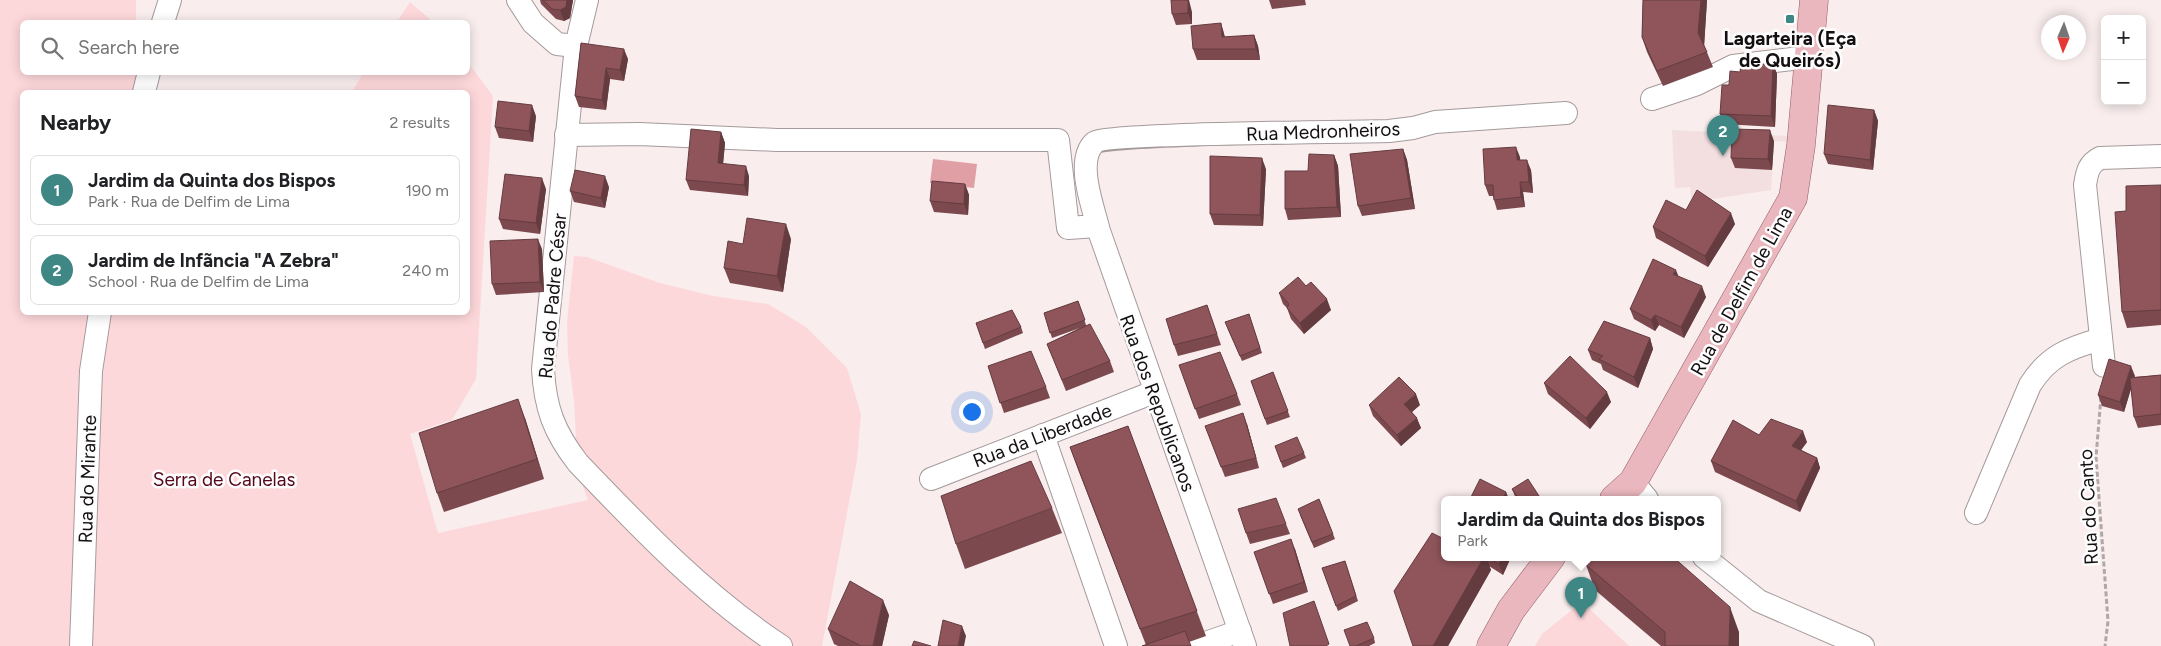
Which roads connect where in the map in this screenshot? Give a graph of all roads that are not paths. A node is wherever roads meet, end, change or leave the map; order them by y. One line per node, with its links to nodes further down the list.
1 (170, 0): 5 (street)
2 (518, 0): 6 (street)
3 (587, 0): 6 (street, Rua do Padre César)
4 (1814, 0): 7 (main road, Rua de Delfim de Lima)
5 (164, 20)
6 (576, 46): 12 (street, Rua do Padre César)
7 (1809, 57): 10 (street); 22 (main road, Rua de Delfim de Lima)
8 (148, 75): 9 (street)
9 (144, 90)
10 (1652, 99)
11 (1566, 113): 13 (street, Rua Medronheiros)
12 (566, 135): 15 (street); 28 (street, Rua do Padre César)
13 (1087, 156): 15 (street, Rua dos Republicanos)
14 (2161, 156): 17 (street)
15 (1097, 226): 19 (street, Rua dos Republicanos)
16 (100, 315): 27 (street, Rua do Mirante)
17 (2101, 338): 18 (street); 23 (street)
18 (2104, 366)
19 (1154, 392): 20 (street, Rua da Liberdade); 26 (street, Rua dos Republicanos)
20 (1043, 435): 21 (street, Rua da Liberdade); 29 (street)
21 (931, 479)
22 (1631, 494)
23 (1976, 513)
24 (1548, 561): 31 (main road)
25 (1709, 561): 32 (street)
26 (1242, 638): 30 (street)
27 (82, 646)
28 (781, 646)
29 (1116, 646)
30 (1197, 646)
31 (1491, 646)
32 (1863, 646)

